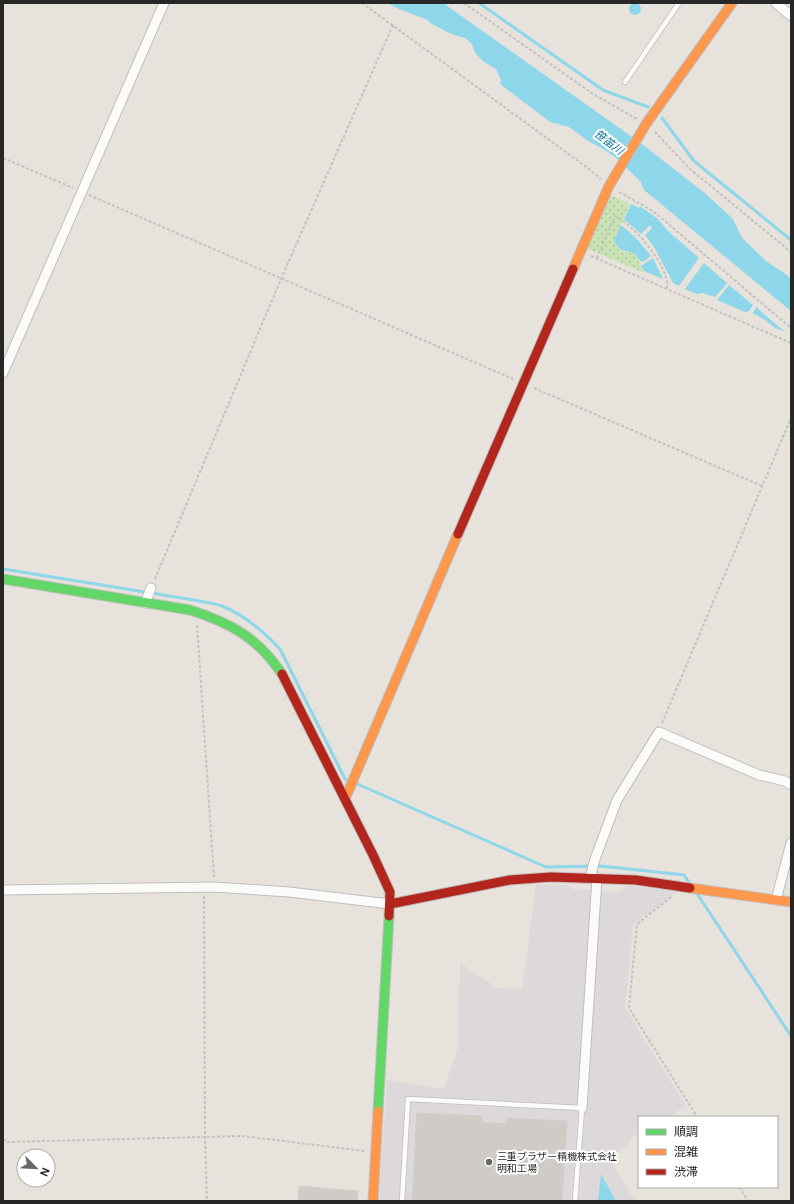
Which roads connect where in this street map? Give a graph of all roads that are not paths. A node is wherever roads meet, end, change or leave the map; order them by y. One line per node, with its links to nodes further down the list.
1 (164, 3): 7 (street)
2 (679, 3): 6 (lane)
3 (732, 3): 10 (street)
4 (776, 3): 5 (street)
5 (791, 16)
6 (625, 82)
7 (3, 372)
8 (3, 579): 10 (street)
9 (791, 785): 12 (street)
10 (345, 799): 16 (street)
11 (791, 843): 14 (street)
12 (593, 875): 14 (street); 16 (street); 17 (street)
13 (3, 890): 16 (street)
14 (776, 900): 15 (street)
15 (791, 902)
16 (390, 904): 18 (street)
17 (582, 1108): 19 (lane); 20 (lane)
18 (373, 1201)
19 (402, 1201)
20 (575, 1201)

